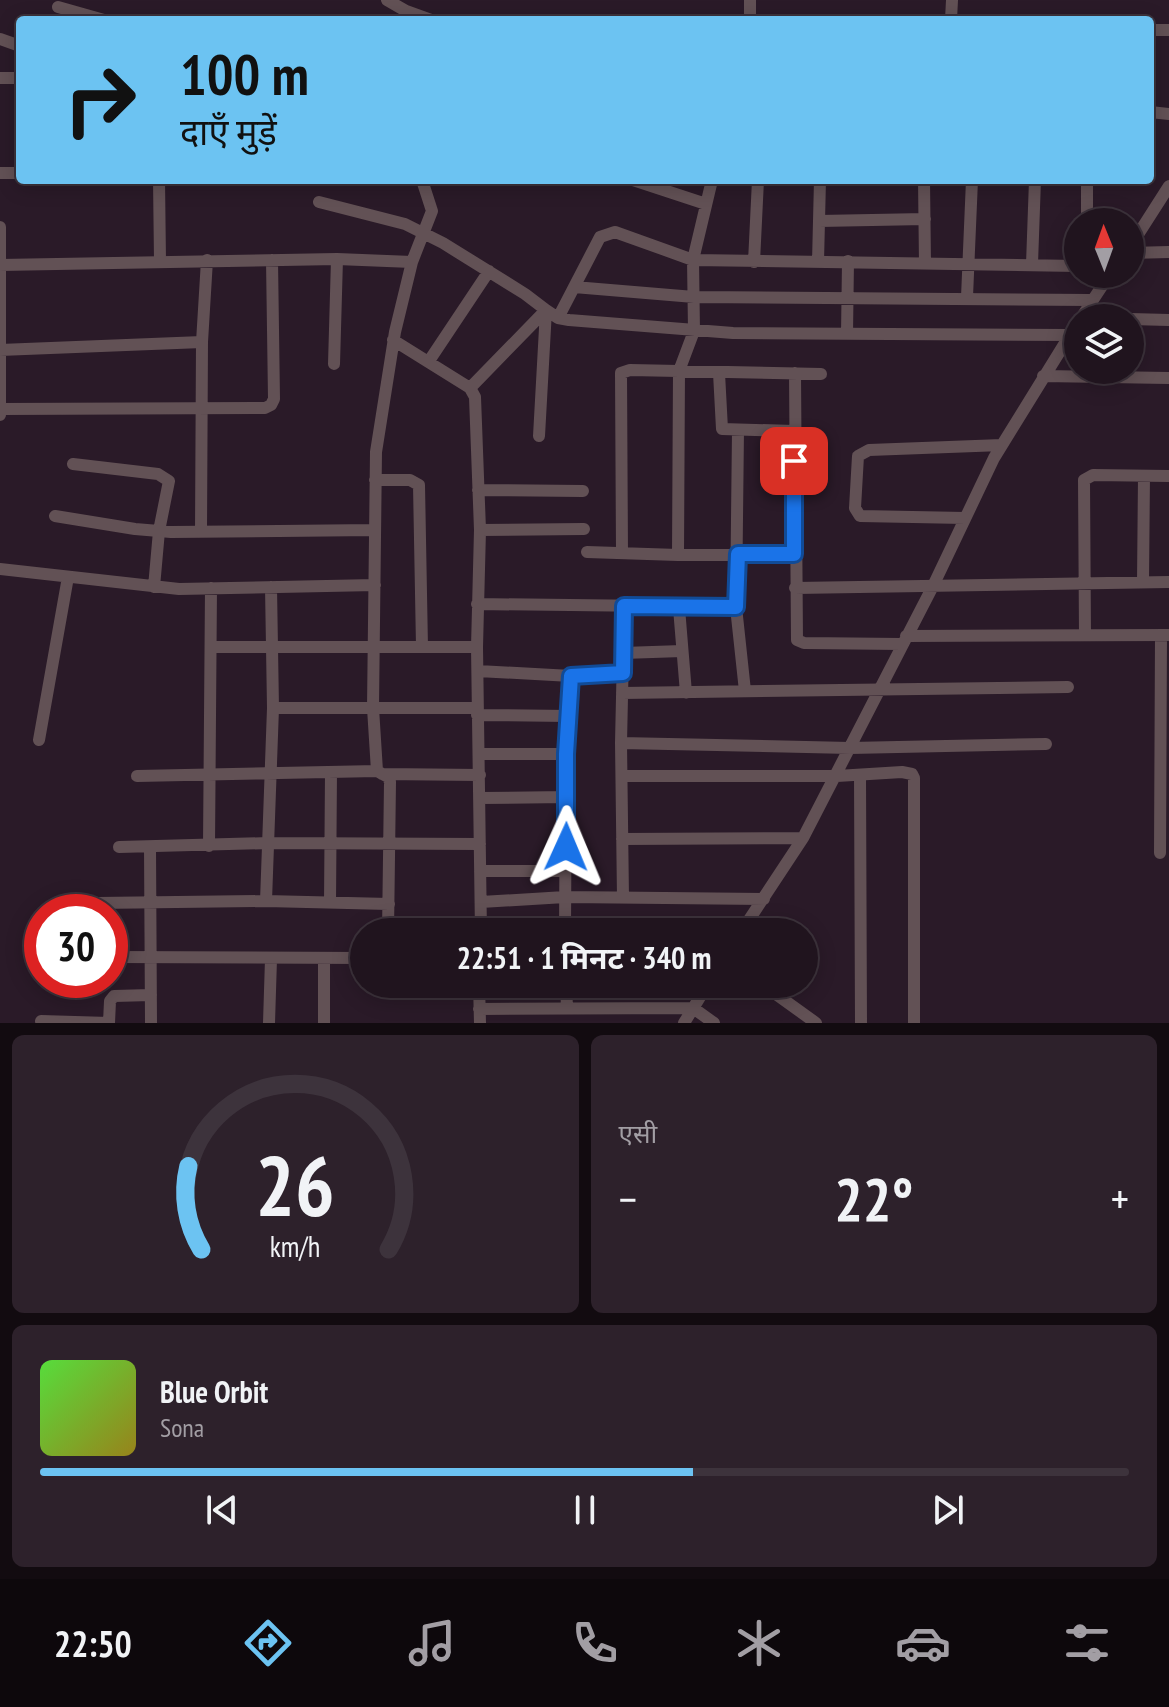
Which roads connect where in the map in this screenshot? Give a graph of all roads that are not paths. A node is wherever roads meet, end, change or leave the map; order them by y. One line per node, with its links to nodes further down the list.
1 (387, 0): 4 (street)
2 (58, 9): 3 (street)
3 (87, 16)
4 (418, 16)
5 (159, 184): 31 (street)
6 (423, 184): 24 (street)
7 (645, 184): 17 (street)
8 (711, 184): 17 (street)
9 (758, 184): 34 (street)
10 (820, 184): 21 (street)
11 (924, 184): 20 (street)
12 (972, 184): 36 (street)
13 (1035, 184): 38 (street)
14 (1087, 184): 19 (street)
15 (1169, 186): 18 (street)
16 (319, 202): 24 (street)
17 (706, 204): 30 (street)
18 (1163, 206): 23 (street)
19 (1087, 208)
20 (925, 219): 21 (street); 37 (street)
21 (819, 221): 35 (street)
22 (0, 227): 39 (street)
23 (1144, 230)
24 (423, 233): 33 (street); 41 (street)
25 (1169, 252): 26 (street)
26 (1144, 253)
27 (337, 259): 29 (street); 33 (street); 62 (street)
28 (207, 260): 29 (street); 31 (street); 58 (street)
29 (272, 260): 70 (street)
30 (693, 260): 34 (street); 42 (street); 45 (street)
31 (160, 261): 39 (street)
32 (848, 261): 35 (street); 37 (street); 44 (street)
33 (412, 262): 57 (street)
34 (754, 262): 35 (street)
35 (818, 262)
36 (968, 263): 37 (street); 38 (street); 46 (street)
37 (925, 264)
38 (1032, 264): 40 (street)
39 (0, 265): 52 (street)
40 (1064, 265)
41 (489, 271): 49 (street); 61 (street)
42 (574, 287): 45 (street); 50 (street)
43 (1100, 288): 47 (street)
44 (847, 296): 45 (street); 46 (street); 55 (street)
45 (694, 297): 54 (street)
46 (967, 297): 47 (street)
47 (1091, 300): 48 (street)
48 (1089, 304)
49 (546, 310): 50 (street); 69 (street); 75 (street)
50 (558, 318): 54 (street)
51 (1144, 319): 53 (street)
52 (0, 320): 60 (street)
53 (1169, 320)
54 (694, 331): 55 (street); 63 (street)
55 (847, 334): 56 (street)
56 (1064, 335)
57 (393, 340): 61 (street); 80 (street)
58 (202, 342): 60 (street); 70 (street)
59 (1064, 344): 67 (street)
60 (0, 350): 71 (street)
61 (429, 361): 69 (street)
62 (334, 364)
63 (679, 371): 64 (street); 91 (street); 94 (street)
64 (719, 373): 65 (street); 73 (street)
65 (795, 373): 66 (street); 74 (street)
66 (821, 374)
67 (1043, 376): 68 (street); 76 (street)
68 (1169, 378)
69 (470, 388): 81 (street)
70 (201, 408): 71 (street); 89 (street)
71 (1, 409): 72 (street)
72 (0, 415)
73 (738, 430): 74 (street); 92 (street)
74 (794, 431): 93 (street)
75 (539, 436)
76 (1002, 445): 84 (street); 84 (street)
77 (73, 464): 88 (street)
78 (1144, 476): 79 (street); 97 (street); 98 (street)
79 (1169, 476)
80 (375, 480): 86 (street); 116 (street)
81 (478, 490): 82 (street); 87 (street)
82 (583, 491)
83 (55, 516): 88 (street)
84 (965, 518): 101 (street)
85 (584, 529): 87 (street)
86 (375, 530): 89 (street); 100 (street)
87 (480, 530): 106 (street)
88 (159, 531): 89 (street); 102 (street)
89 (201, 531)
90 (587, 552): 91 (street)
91 (622, 553): 94 (street)
92 (738, 554): 93 (street); 94 (street); 108 (street)
93 (794, 554): 105 (street)
94 (678, 555)
95 (1, 574): 96 (street)
96 (68, 577): 102 (street); 133 (street)
97 (1085, 582): 98 (street); 101 (street); 110 (street)
98 (1143, 582): 99 (street)
99 (1169, 582)
100 (375, 585): 103 (street); 115 (street)
101 (933, 586): 105 (street); 112 (street)
102 (154, 587): 104 (street)
103 (271, 587): 104 (street); 113 (street)
104 (211, 588): 114 (street)
105 (795, 588): 112 (street)
106 (477, 604): 107 (street); 117 (street)
107 (624, 606): 109 (street); 119 (street)
108 (736, 607): 109 (street); 125 (street)
109 (679, 608): 118 (street)
110 (1085, 635): 111 (street); 112 (street)
111 (1165, 635): 132 (street)
112 (903, 640): 124 (street)
113 (272, 646): 114 (street); 115 (street); 128 (street)
114 (211, 647): 142 (street)
115 (375, 647): 116 (street); 129 (street)
116 (422, 647): 117 (street)
117 (477, 647): 120 (street)
118 (682, 651): 119 (street); 127 (street)
119 (623, 653): 121 (street)
120 (478, 671): 122 (street); 130 (street)
121 (623, 673): 122 (street); 126 (street)
122 (571, 676): 131 (street)
123 (1068, 687): 124 (street)
124 (878, 689): 125 (street); 136 (street)
125 (745, 691): 127 (street)
126 (622, 693): 127 (street); 134 (street)
127 (686, 693)
128 (273, 708): 129 (street); 143 (street)
129 (373, 708): 130 (street); 141 (street)
130 (477, 712): 131 (street); 137 (street)
131 (568, 716): 138 (street)
132 (1165, 719): 139 (street)
133 (39, 740)
134 (621, 743): 136 (street); 147 (street)
135 (1046, 744): 136 (street)
136 (850, 748): 148 (street)
137 (479, 754): 138 (street); 144 (street)
138 (566, 754): 149 (street)
139 (1165, 755): 160 (street)
140 (331, 772): 141 (street); 143 (street); 154 (street)
141 (380, 772): 144 (street); 156 (street)
142 (210, 773): 143 (street); 146 (street); 157 (street)
143 (269, 773): 153 (street)
144 (480, 775): 150 (street)
145 (860, 775): 148 (street); 197 (street); 198 (street)
146 (137, 776)
147 (622, 776): 148 (street); 152 (street)
148 (837, 776): 151 (street)
149 (567, 797): 150 (street); 162 (street)
150 (480, 798): 155 (street)
151 (803, 838): 152 (street); 165 (street)
152 (622, 839): 164 (street)
153 (269, 843): 154 (street); 157 (street); 166 (street)
154 (330, 844): 156 (street); 170 (street)
155 (480, 844): 156 (street); 161 (street)
156 (390, 845): 171 (street)
157 (209, 846): 159 (street)
158 (119, 847): 159 (street)
159 (150, 847): 169 (street)
160 (1160, 853)
161 (480, 871): 162 (street); 167 (street)
162 (565, 871): 163 (street)
163 (565, 897): 164 (street); 167 (street); 174 (street)
164 (623, 898): 165 (street)
165 (764, 899): 175 (street)
166 (266, 901): 169 (street); 170 (street)
167 (481, 902): 173 (street)
168 (128, 903): 169 (street)
169 (152, 903): 177 (street)
170 (330, 903): 171 (street)
171 (389, 904): 172 (street)
172 (388, 918)
173 (481, 918)
174 (565, 918)
175 (751, 918)
176 (128, 957): 177 (street)
177 (151, 957): 179 (street); 181 (street)
178 (350, 958): 180 (street)
179 (271, 959): 180 (street); 191 (street)
180 (324, 959): 192 (street)
181 (151, 995): 189 (street); 190 (street)
182 (479, 998): 188 (street)
183 (567, 998): 186 (street)
184 (699, 998): 187 (street)
185 (781, 998): 196 (street)
186 (567, 1008): 187 (street); 188 (street)
187 (693, 1008): 194 (street); 195 (street)
188 (479, 1009): 193 (street)
189 (41, 1021)
190 (151, 1023)
191 (269, 1023)
192 (324, 1023)
193 (480, 1023)
194 (684, 1023)
195 (714, 1023)
196 (816, 1023)
197 (861, 1023)
198 (914, 1023)

